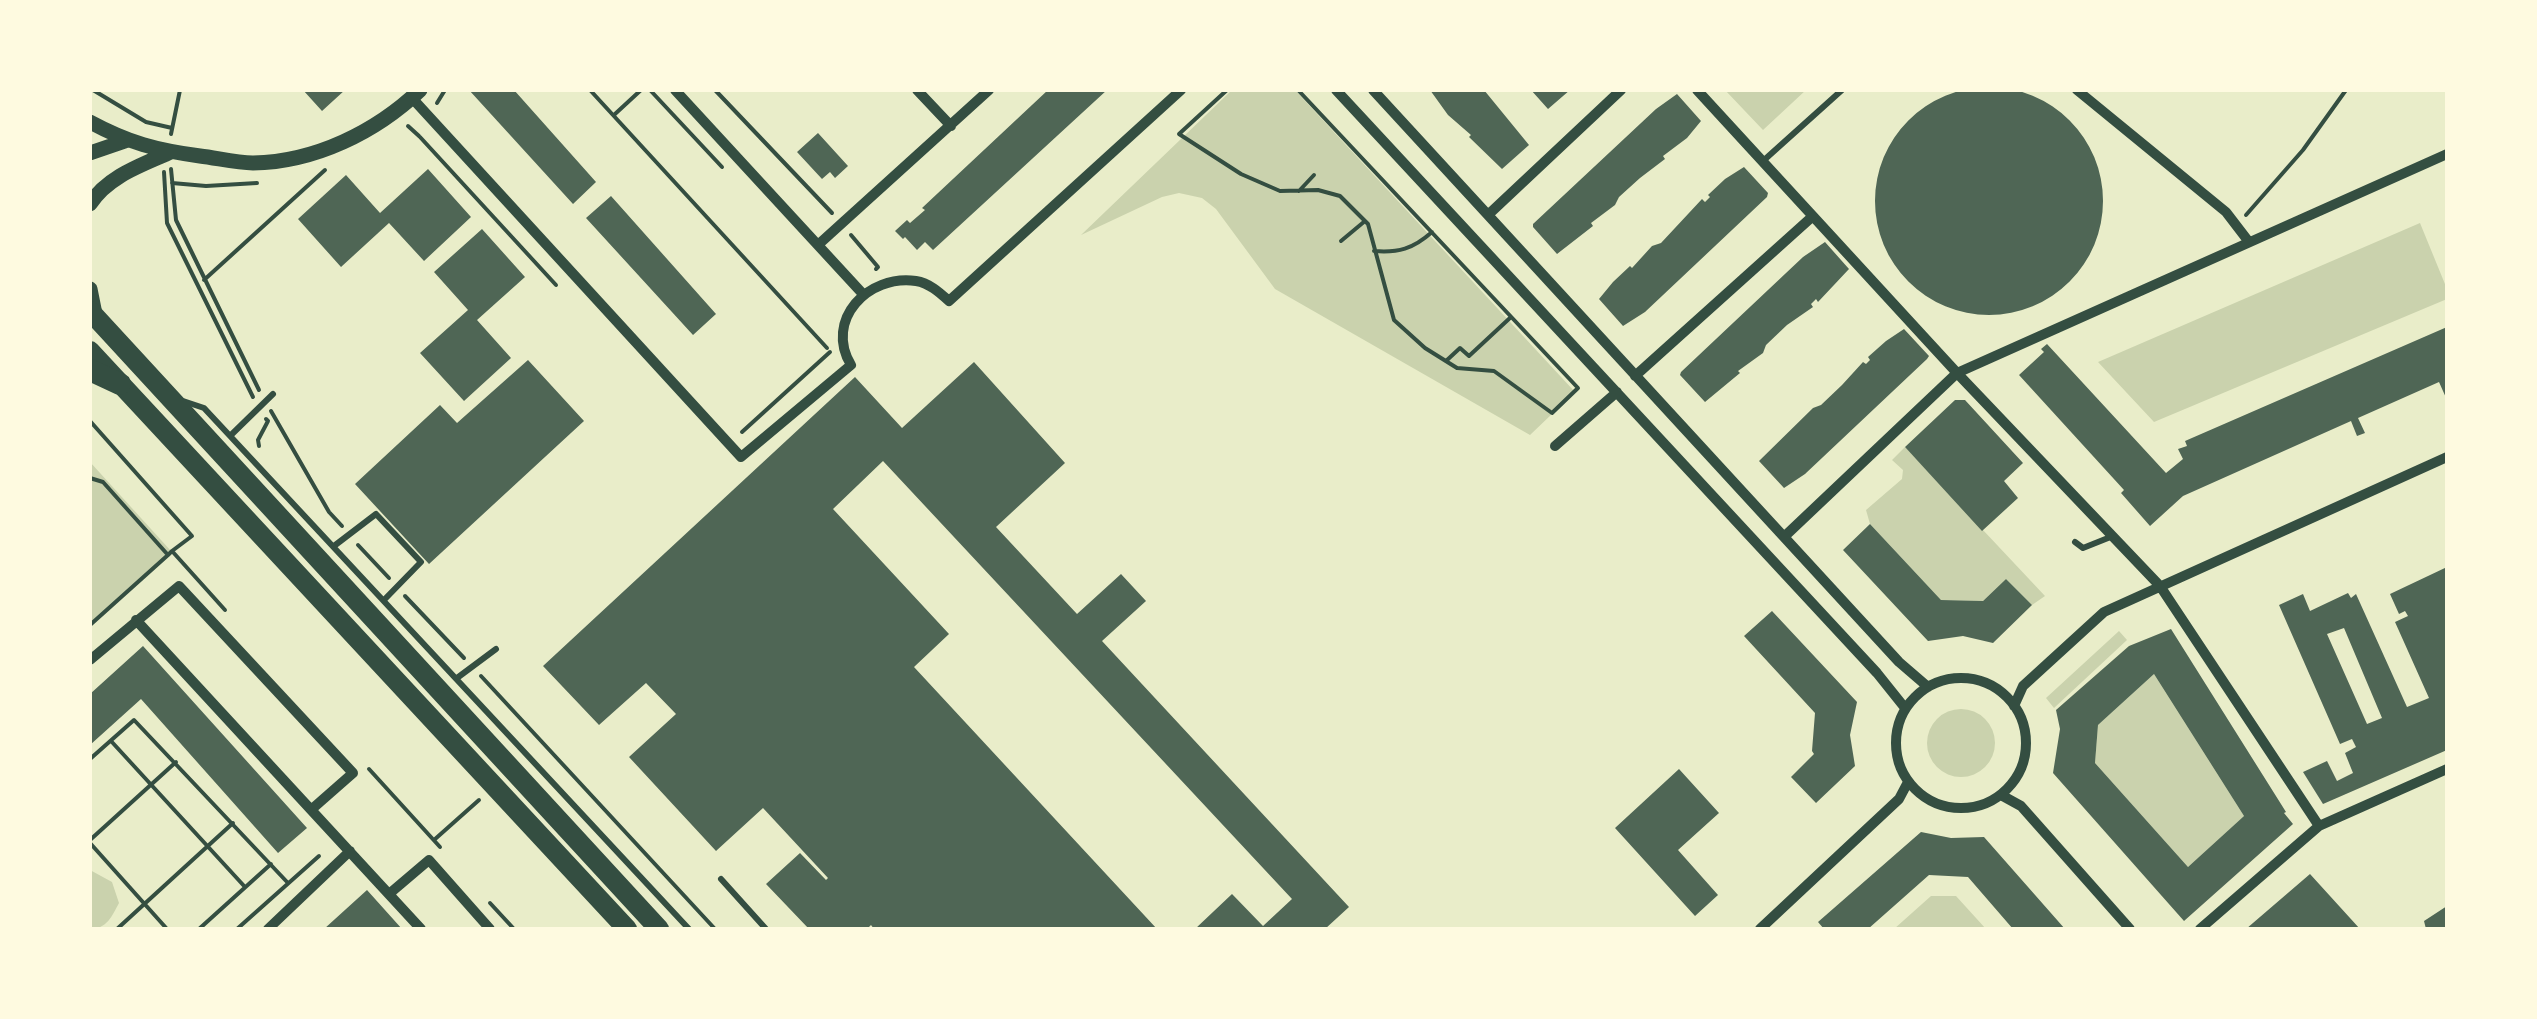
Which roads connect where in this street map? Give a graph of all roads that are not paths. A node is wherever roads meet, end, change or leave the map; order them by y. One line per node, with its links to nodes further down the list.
1 (674, 90): 23 (street)
2 (918, 90): 13 (street)
3 (989, 90): 13 (street)
4 (1182, 90): 25 (street)
5 (1336, 90): 32 (street)
6 (1373, 90): 20 (street)
7 (1621, 90): 20 (street)
8 (1697, 90): 18 (street)
9 (1842, 90): 18 (lane)
10 (2077, 90): 22 (street)
11 (416, 94): 15 (street); 25 (street)
12 (90, 122): 14 (street)
13 (950, 126): 23 (street)
14 (124, 141): 15 (street); 16 (street)
15 (171, 152): 19 (street)
16 (90, 153)
17 (2447, 154): 22 (street)
18 (1762, 162): 21 (street)
19 (90, 204)
20 (1489, 214): 30 (street)
21 (1813, 216): 29 (street); 30 (street)
22 (2249, 242): 29 (street)
23 (819, 244): 25 (street)
24 (90, 288): 26 (street)
25 (859, 290)
26 (93, 315): 34 (highway)
27 (90, 351): 31 (highway)
28 (90, 370): 31 (highway)
29 (1957, 373): 38 (street); 39 (street)
30 (1635, 376): 38 (street)
31 (120, 384): 69 (highway)
32 (1617, 392): 36 (street); 52 (street)
33 (273, 394): 35 (lane)
34 (167, 395): 35 (lane); 70 (highway)
35 (230, 436): 41 (lane)
36 (1555, 446)
37 (2447, 457): 42 (street)
38 (1784, 536): 48 (street)
39 (2113, 536): 40 (lane); 42 (street)
40 (2074, 542)
41 (334, 546): 43 (lane); 43 (lane)
42 (2160, 586): 49 (street); 61 (street)
43 (384, 600): 47 (lane)
44 (136, 620): 46 (street); 60 (street); 60 (street)
45 (496, 649): 47 (lane)
46 (90, 660)
47 (456, 678): 71 (lane)
48 (1928, 686): 50 (street); 52 (street)
49 (2024, 686): 50 (street); 51 (street)
50 (2002, 693): 51 (street)
51 (2014, 706): 55 (street)
52 (1906, 708): 54 (street)
53 (2447, 769): 61 (street)
54 (1908, 782): 56 (street); 58 (street)
55 (2013, 783): 57 (street); 59 (street)
56 (1920, 794): 57 (street); 58 (street)
57 (2001, 795): 59 (street)
58 (1899, 798): 65 (street)
59 (2020, 806): 73 (street)
60 (312, 810): 62 (street)
61 (2319, 826): 74 (street)
62 (350, 852): 64 (street); 66 (street)
63 (721, 880): 72 (lane)
64 (389, 894): 67 (street); 68 (street)
65 (1767, 927)
66 (268, 929)
67 (421, 929)
68 (490, 929)
69 (626, 929)
70 (659, 929)
71 (688, 929)
72 (766, 929)
73 (2130, 929)
74 (2200, 929)

